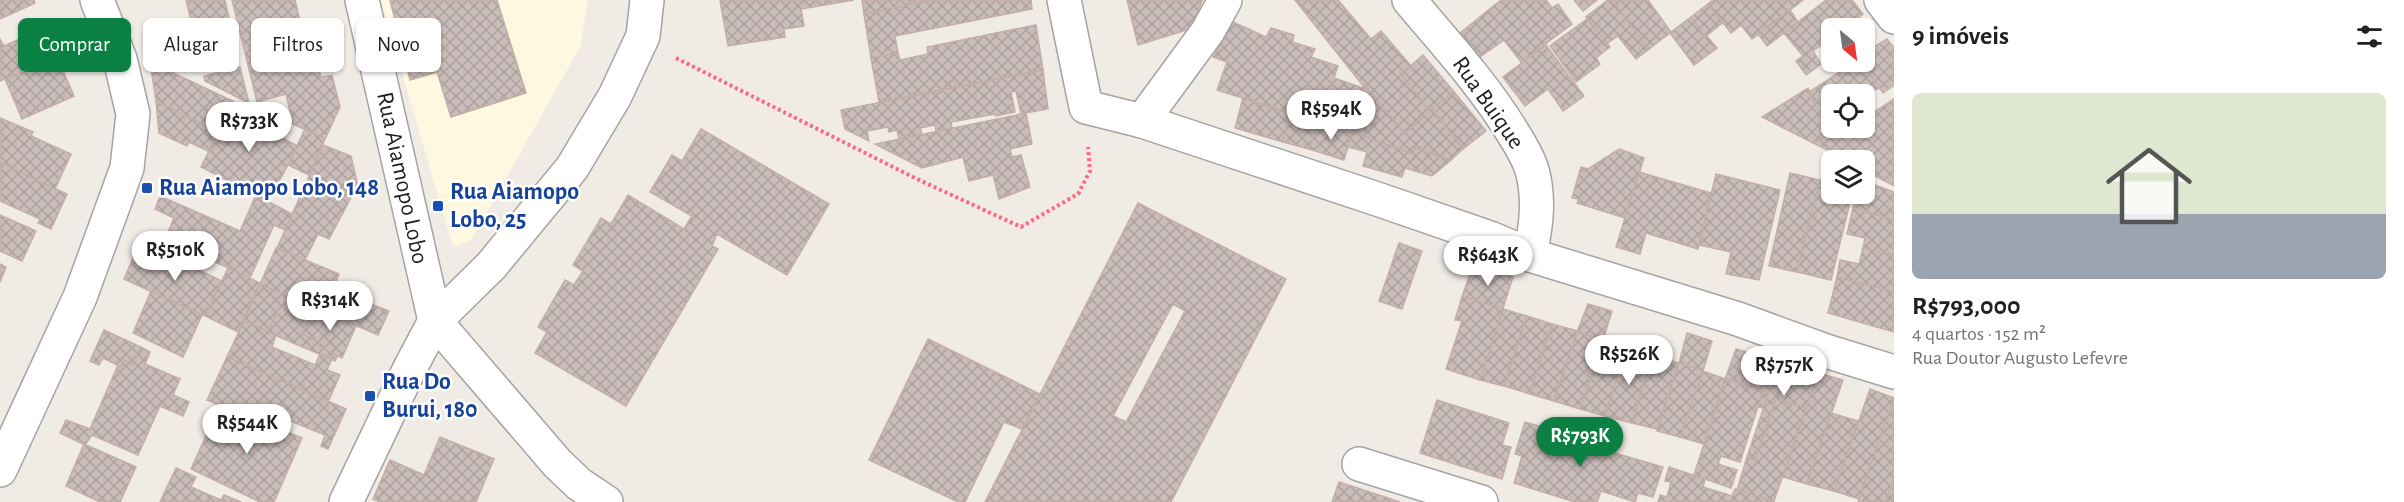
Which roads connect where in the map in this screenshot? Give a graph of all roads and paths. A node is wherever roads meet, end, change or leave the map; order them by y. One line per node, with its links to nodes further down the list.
1 (97, 0): 16 (street)
2 (362, 0): 13 (street, Rua Aiamopo Lobo)
3 (647, 0): 9 (street)
4 (1064, 0): 10 (street)
5 (1225, 0): 11 (street)
6 (1409, 0): 12 (street, Rua Buique)
7 (1881, 0): 8 (street)
8 (1894, 17)
9 (643, 36): 10 (path); 13 (street)
10 (1086, 107): 11 (street)
11 (1142, 121): 12 (street)
12 (1530, 255): 14 (street)
13 (435, 321): 18 (street); 19 (street)
14 (1894, 372)
15 (1359, 464): 17 (street)
16 (0, 470)
17 (1439, 496): 20 (street)
18 (346, 502)
19 (606, 502)
20 (1481, 502)

